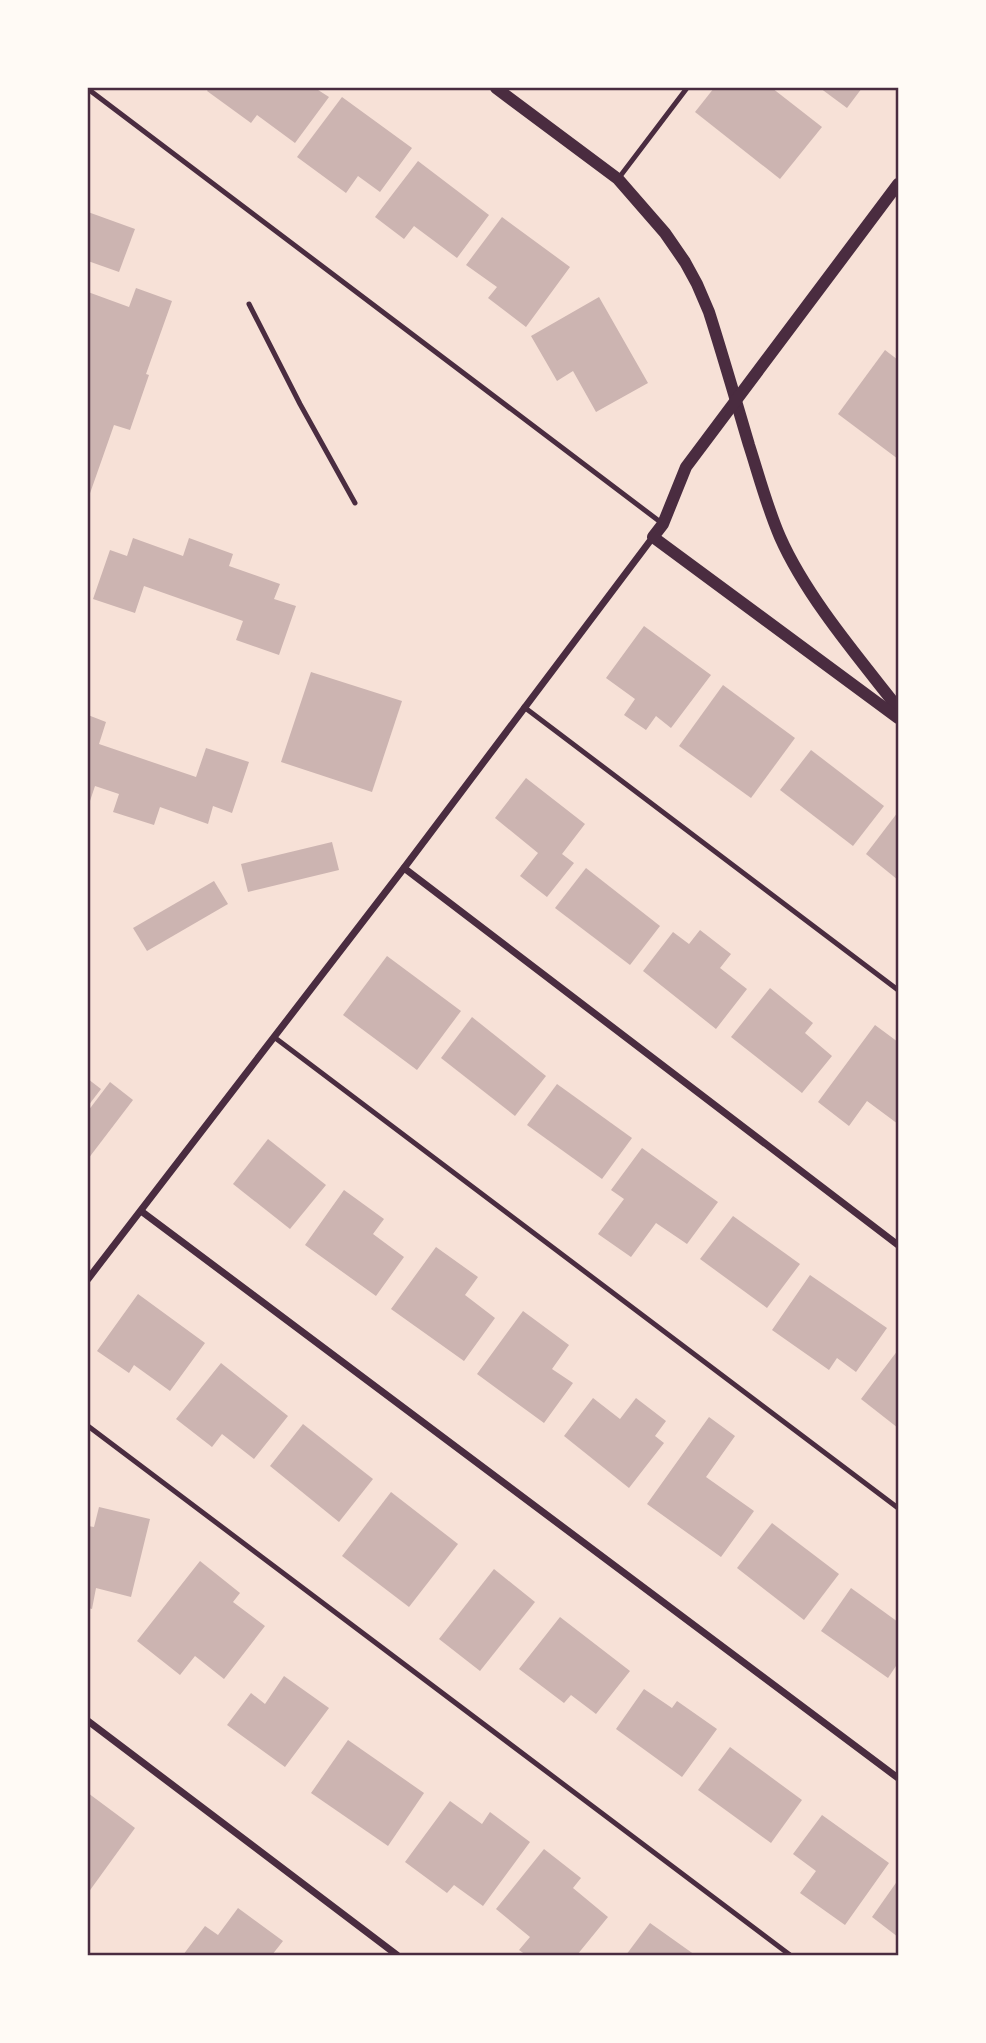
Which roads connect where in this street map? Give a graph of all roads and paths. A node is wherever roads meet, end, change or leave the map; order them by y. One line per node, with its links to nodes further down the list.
1 (496, 88): 4 (street)
2 (687, 88): 4 (lane)
3 (88, 89): 9 (lane)
4 (618, 179): 7 (street)
5 (897, 188): 7 (street)
6 (248, 304): 8 (lane)
7 (736, 399): 9 (street); 12 (street)
8 (355, 503)
9 (663, 524): 10 (street)
10 (653, 537): 11 (street); 13 (street)
11 (524, 708): 14 (street); 15 (lane)
12 (898, 708)
13 (898, 718)
14 (404, 868): 16 (street); 18 (street)
15 (898, 990)
16 (274, 1037): 17 (street); 21 (lane)
17 (141, 1211): 19 (street); 23 (street)
18 (898, 1245)
19 (88, 1279)
20 (88, 1426): 25 (lane)
21 (898, 1508)
22 (88, 1721): 24 (street)
23 (898, 1778)
24 (397, 1955)
25 (790, 1955)

